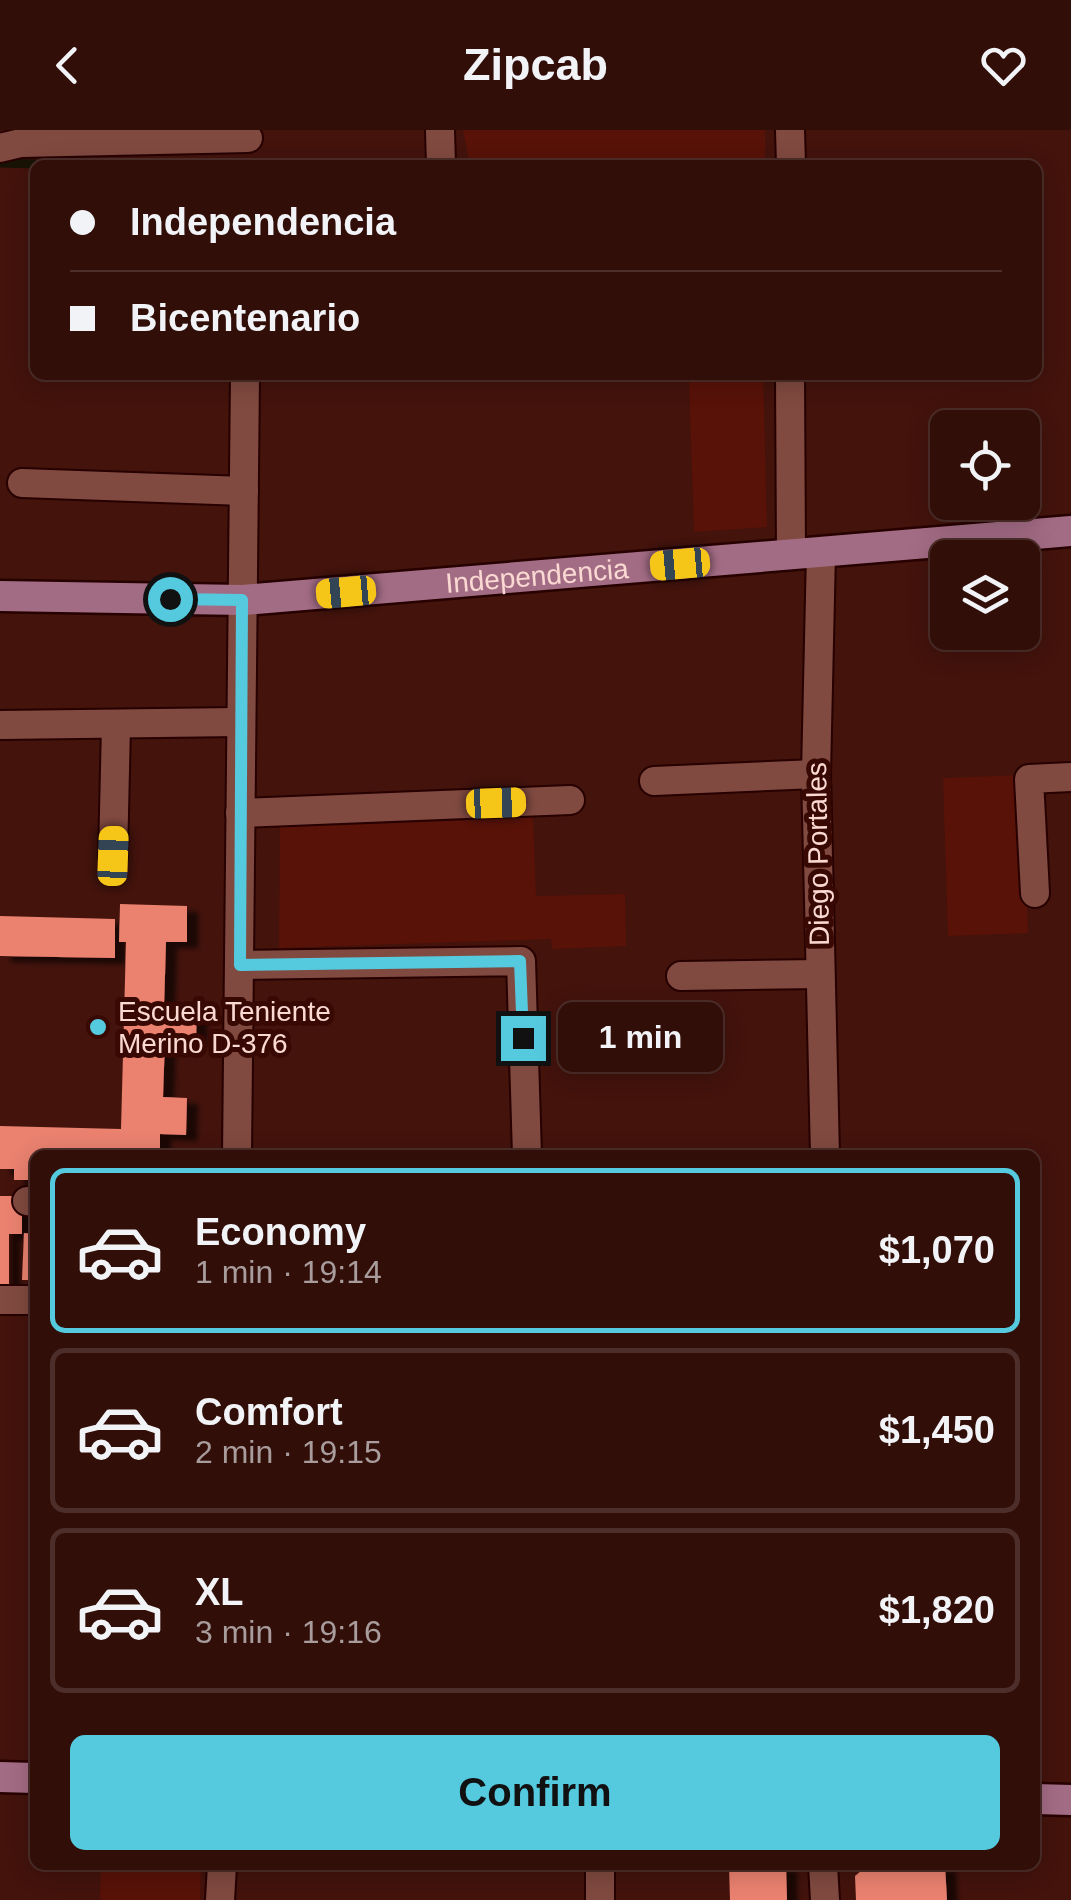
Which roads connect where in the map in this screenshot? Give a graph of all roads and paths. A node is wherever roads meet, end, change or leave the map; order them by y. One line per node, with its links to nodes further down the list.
1 (440, 130): 5 (street)
2 (790, 130): 6 (street)
3 (248, 144): 4 (street)
4 (0, 148)
5 (442, 160)
6 (791, 160)
7 (245, 380): 10 (street)
8 (790, 380): 12 (street, Diego Portales)
9 (22, 483): 10 (street)
10 (244, 491): 14 (street)
11 (1071, 531): 12 (main road, Independencia)
12 (806, 553): 14 (main road, Independencia); 18 (street, Diego Portales)
13 (0, 596): 14 (main road, Independencia)
14 (242, 600): 15 (street)
15 (238, 722): 17 (street); 22 (street)
16 (0, 725): 17 (street)
17 (116, 726): 23 (street)
18 (816, 774): 20 (street); 26 (street, Diego Portales)
19 (1071, 777): 24 (street)
20 (654, 780)
21 (570, 800): 22 (street)
22 (240, 814): 25 (street)
23 (113, 856)
24 (1035, 893)
25 (240, 965): 28 (street); 29 (street)
26 (820, 974): 27 (street); 30 (street, Diego Portales)
27 (682, 976)
28 (237, 1150)
29 (527, 1150)
30 (825, 1150)
31 (0, 1300): 32 (street)
32 (30, 1300)
33 (0, 1778): 34 (main road)
34 (30, 1778)
35 (1040, 1799): 36 (main road)
36 (1071, 1800)
37 (222, 1870): 40 (street)
38 (600, 1870): 41 (street)
39 (823, 1870): 42 (street)
40 (220, 1900)
41 (600, 1900)
42 (824, 1900)

